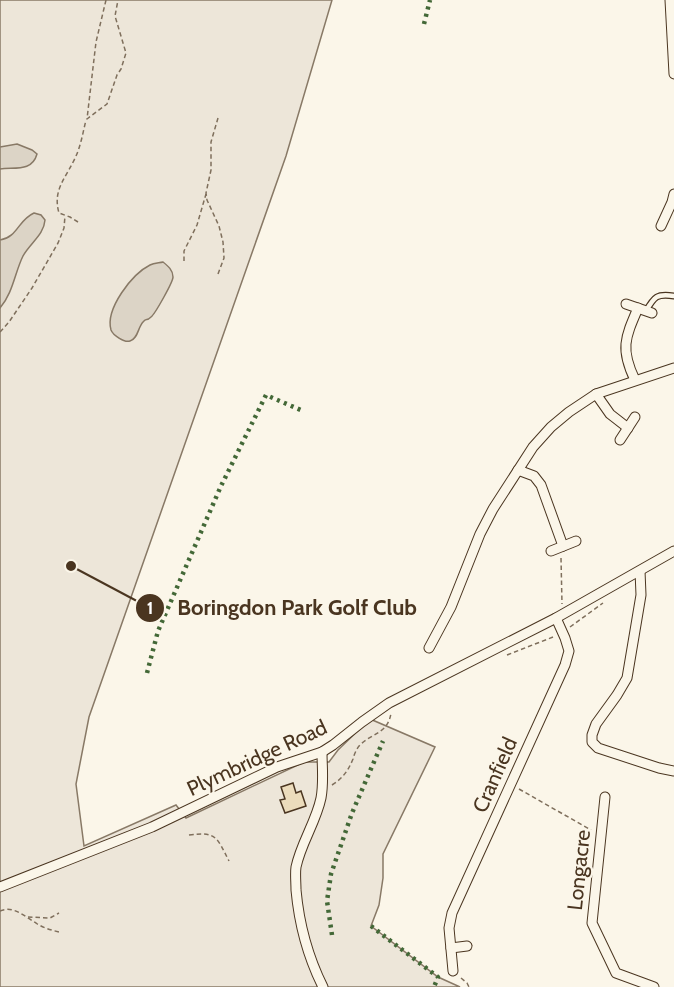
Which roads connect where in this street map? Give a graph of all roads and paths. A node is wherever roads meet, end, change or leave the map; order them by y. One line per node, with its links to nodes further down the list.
1 (106, 0): 7 (path)
2 (118, 0): 7 (path)
3 (670, 0): 4 (street)
4 (674, 55): 5 (street)
5 (674, 74)
6 (218, 118): 8 (path)
7 (87, 119): 10 (path)
8 (206, 193): 13 (path); 14 (path)
9 (674, 194): 12 (street)
10 (65, 216): 11 (path); 18 (path)
11 (78, 222)
12 (661, 226)
13 (184, 261)
14 (218, 274)
15 (674, 296): 17 (lane)
16 (626, 304): 17 (street)
17 (645, 311): 20 (street)
18 (0, 332)
19 (674, 368): 20 (street)
20 (635, 380): 21 (street)
21 (596, 394): 23 (street); 25 (street)
22 (635, 417): 23 (street)
23 (628, 428): 24 (street)
24 (621, 440)
25 (518, 470): 27 (street); 35 (street)
26 (576, 542): 27 (street)
27 (563, 546): 28 (street)
28 (551, 551)
29 (674, 551): 31 (street, Plymbridge Road)
30 (561, 568): 33 (path)
31 (640, 571): 33 (street, Plymbridge Road); 38 (street)
32 (609, 599): 34 (path)
33 (559, 616): 34 (street, Cranfield); 36 (street, Plymbridge Road)
34 (563, 633): 39 (street, Cranfield)
35 (429, 648)
36 (389, 704): 37 (street, Plymbridge Road); 40 (path)
37 (322, 752): 40 (street); 45 (street, Plymbridge Road)
38 (674, 771)
39 (510, 784): 43 (path); 51 (street, Cranfield)
40 (322, 787): 53 (street)
41 (605, 797): 43 (street, Longacre)
42 (189, 835): 44 (path)
43 (601, 835): 55 (street, Longacre)
44 (229, 861)
45 (0, 887)
46 (0, 911): 48 (path)
47 (59, 913): 48 (path)
48 (27, 917): 49 (path)
49 (59, 932)
50 (467, 946): 51 (street)
51 (451, 948): 52 (street, Cranfield)
52 (453, 971): 54 (path)
53 (323, 987)
54 (468, 987)
55 (654, 987)

